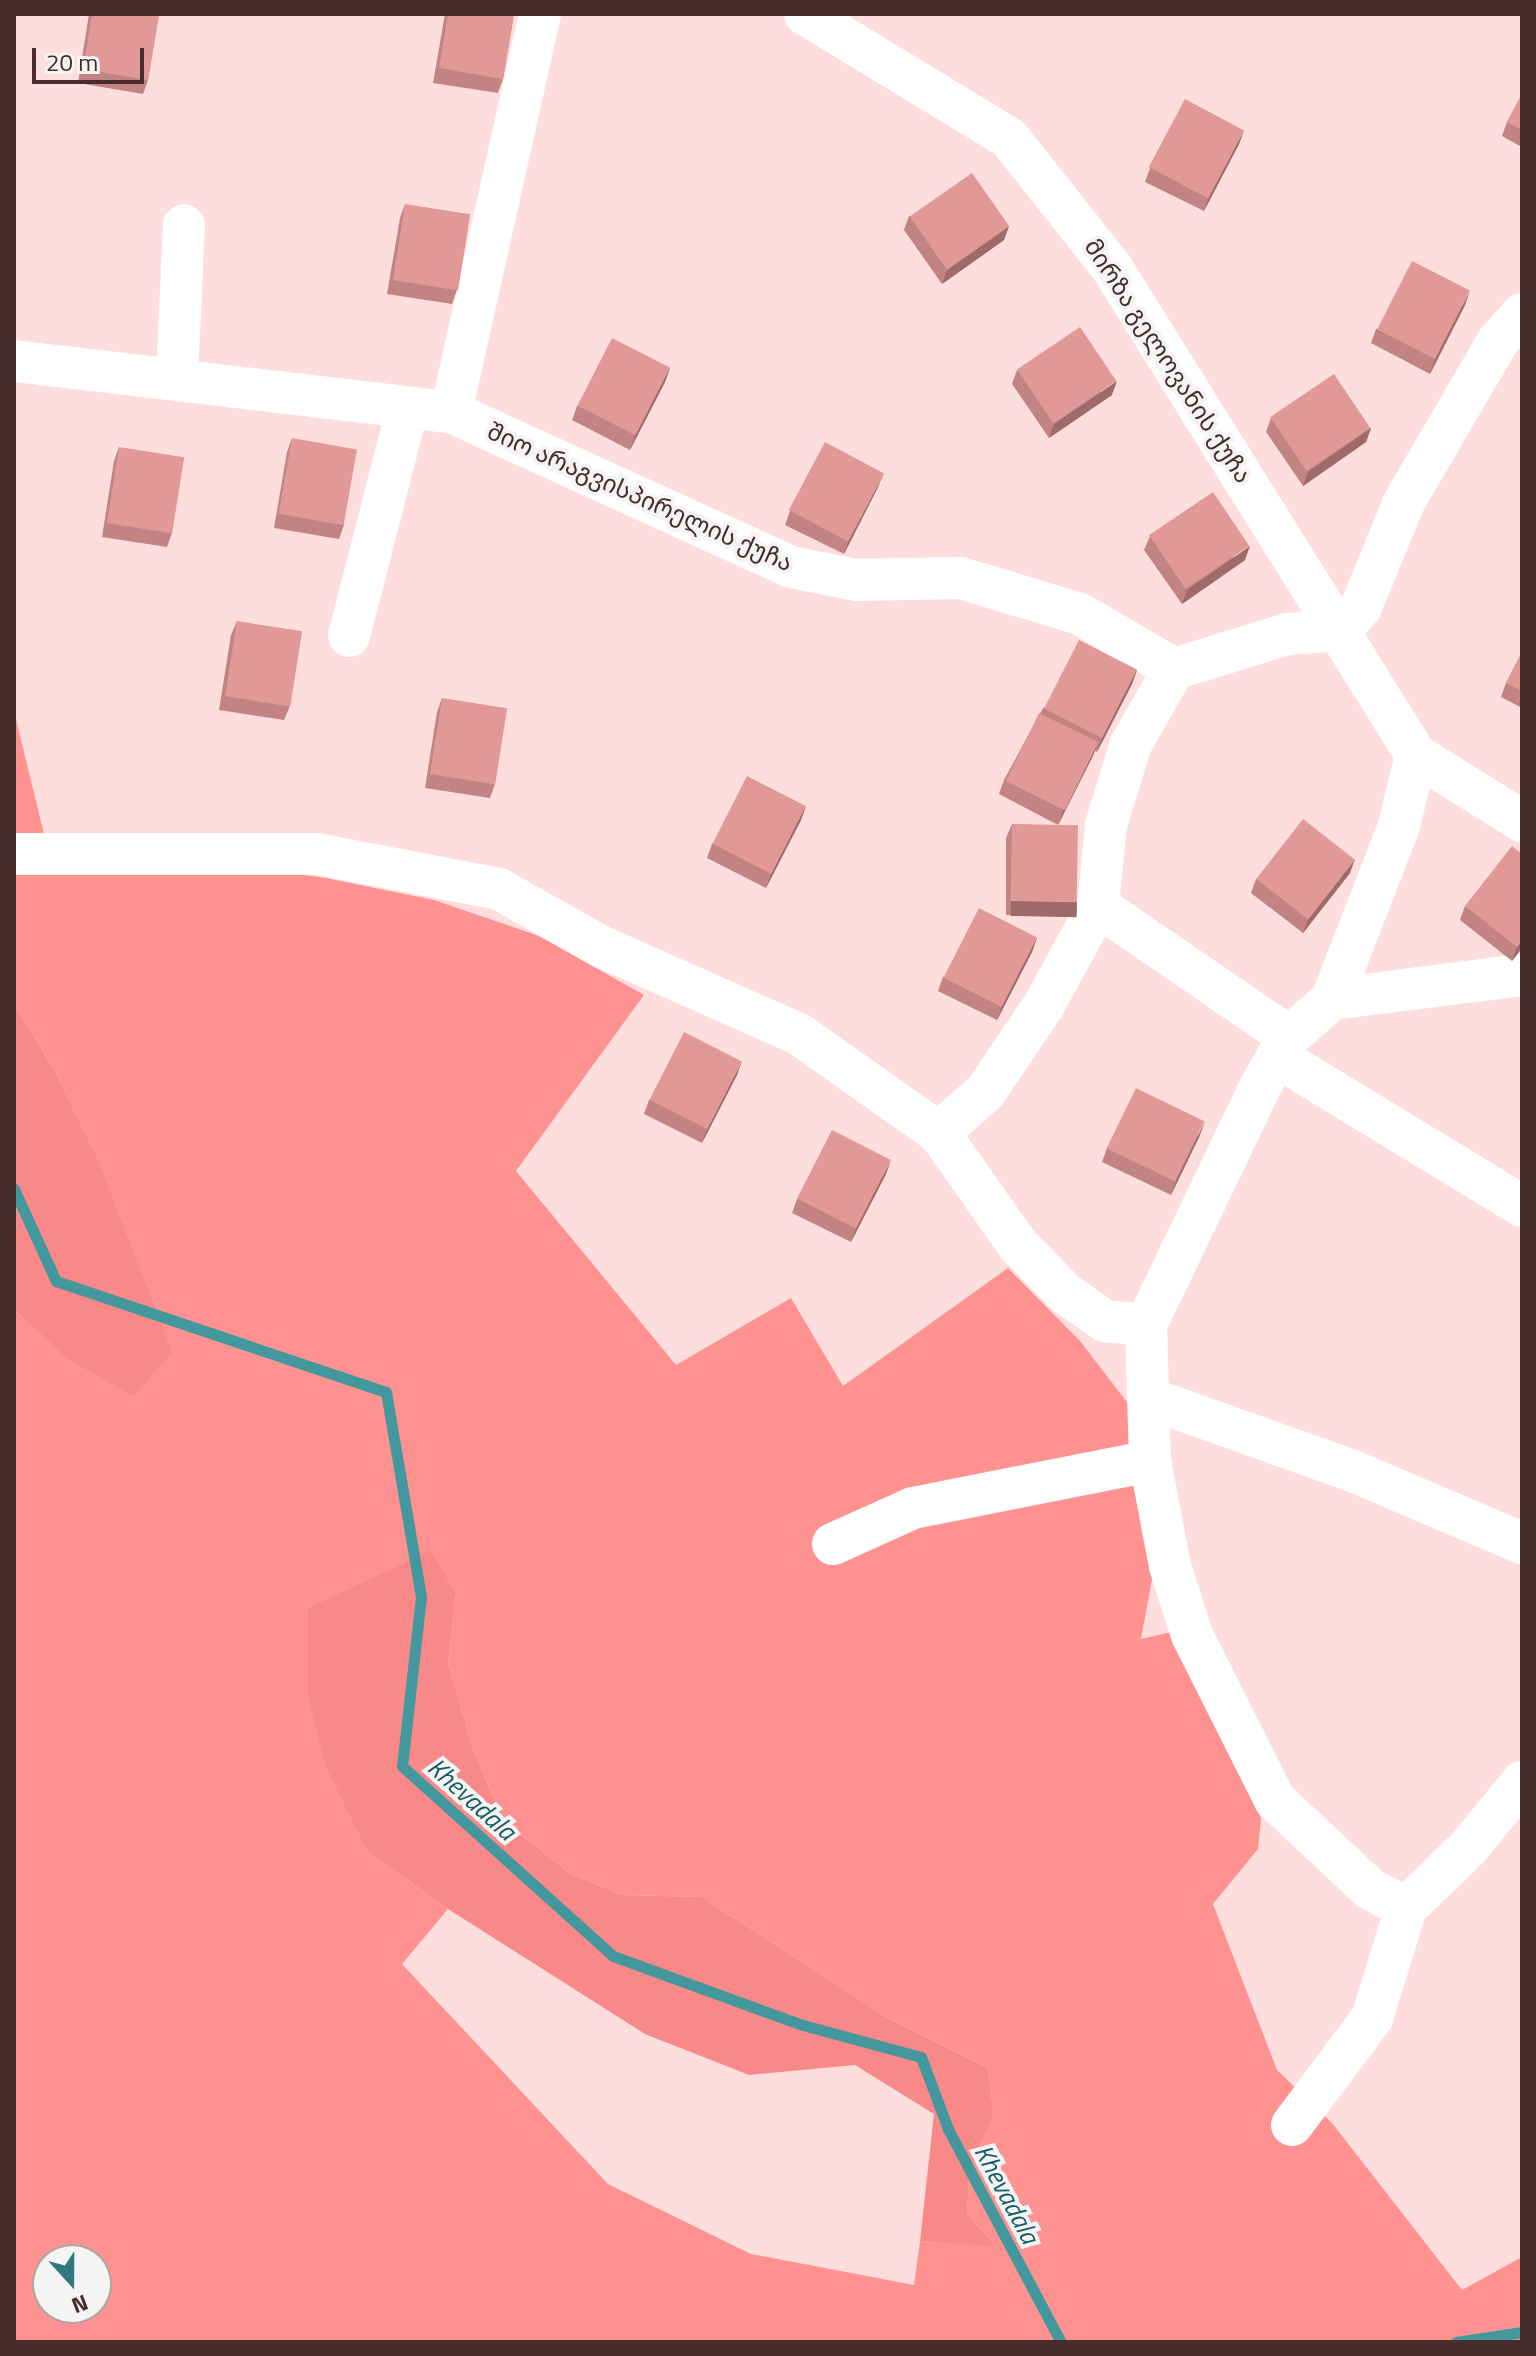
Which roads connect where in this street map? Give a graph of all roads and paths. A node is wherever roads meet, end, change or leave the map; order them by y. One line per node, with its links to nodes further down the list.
1 (540, 14): 8 (street)
2 (805, 14): 9 (street, მირზა გელოვანის ქუჩა)
3 (184, 225): 6 (street)
4 (1522, 314): 9 (street)
5 (14, 361): 6 (street, შიო არაგვისპირელის ქუჩა)
6 (177, 378): 7 (street, შიო არაგვისპირელის ქუჩა)
7 (408, 407): 8 (street, შიო არაგვისპირელის ქუჩა); 10 (street)
8 (451, 412): 11 (street, შიო არაგვისპირელის ქუჩა)
9 (1341, 630): 11 (street); 12 (street, მირზა გელოვანის ქუჩა)
10 (349, 636)
11 (1174, 669): 15 (street)
12 (1416, 755): 13 (street); 17 (street)
13 (1522, 821)
14 (14, 854): 19 (street)
15 (1098, 906): 18 (street); 19 (street)
16 (1522, 975): 17 (street)
17 (1332, 999): 18 (street)
18 (1283, 1047): 20 (street); 21 (street)
19 (939, 1133): 21 (street)
20 (1522, 1206)
21 (1146, 1325): 22 (street)
22 (1148, 1398): 23 (street); 24 (street)
23 (1150, 1461): 25 (street); 27 (street)
24 (1522, 1543)
25 (833, 1544)
26 (1522, 1782): 27 (street)
27 (1406, 1908): 28 (street)
28 (1292, 2125)

